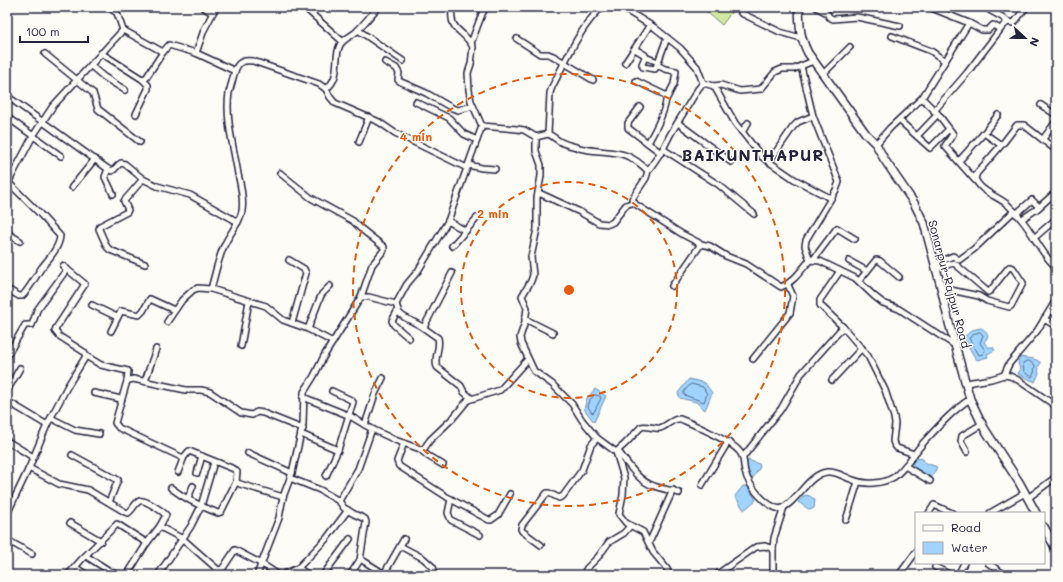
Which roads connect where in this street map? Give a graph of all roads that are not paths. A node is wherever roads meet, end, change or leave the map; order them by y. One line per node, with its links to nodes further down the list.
1 (108, 7): 15 (street)
2 (202, 7): 17 (street)
3 (216, 7): 17 (street)
4 (304, 7): 30 (street)
5 (378, 7): 25 (street)
6 (452, 7): 31 (street)
7 (486, 7): 31 (street)
8 (603, 7): 16 (street)
9 (621, 7): 21 (street)
10 (799, 7): 28 (main road, Sonarpur-Rajpur Road)
11 (816, 7): 22 (street)
12 (929, 7): 20 (street)
13 (984, 7): 19 (street)
14 (1026, 7): 19 (street)
15 (115, 9): 24 (street)
16 (595, 9): 43 (street)
17 (212, 13): 36 (street)
18 (741, 13): 28 (street)
19 (1008, 22): 23 (street)
20 (970, 23): 23 (street); 41 (street)
21 (650, 25): 27 (street); 33 (street)
22 (900, 26)
23 (1000, 29): 65 (street)
24 (124, 30): 34 (street); 35 (street)
25 (358, 30): 30 (street); 39 (street)
26 (892, 36): 41 (street)
27 (667, 38): 45 (street); 54 (street)
28 (801, 38): 40 (main road, Sonarpur-Rajpur Road)
29 (517, 39): 43 (street)
30 (342, 41): 56 (street)
31 (471, 43): 63 (street)
32 (850, 47): 49 (street)
33 (635, 49): 38 (street); 44 (street)
34 (163, 52): 36 (street); 51 (street)
35 (101, 53): 46 (street); 51 (street)
36 (196, 53): 48 (street)
37 (46, 54): 50 (street)
38 (645, 57): 45 (street); 45 (street)
39 (403, 61)
40 (814, 61): 47 (street); 49 (main road, Sonarpur-Rajpur Road)
41 (945, 61): 60 (street)
42 (385, 62): 63 (street)
43 (564, 63): 52 (street); 81 (street)
44 (625, 63)
45 (658, 63): 59 (street)
46 (90, 66): 50 (street); 57 (street)
47 (801, 66): 55 (street); 69 (street)
48 (235, 71): 56 (street); 120 (street)
49 (823, 74): 90 (main road, Sonarpur-Rajpur Road)
50 (78, 79): 73 (street); 87 (street)
51 (142, 80): 66 (street)
52 (594, 80)
53 (636, 81): 59 (street)
54 (703, 84): 55 (street); 74 (street)
55 (714, 86): 79 (street)
56 (326, 89): 71 (street)
57 (125, 90)
58 (7, 96): 73 (street)
59 (667, 98): 89 (street)
60 (922, 98): 65 (street); 72 (street)
61 (416, 102): 86 (street)
62 (1041, 105): 68 (street)
63 (473, 106): 77 (street)
64 (640, 107): 89 (street)
65 (936, 112): 78 (street); 83 (street)
66 (136, 114)
67 (998, 115): 80 (street)
68 (1056, 115)
69 (813, 116): 98 (street); 111 (street)
70 (7, 117): 82 (street)
71 (369, 118): 88 (street); 99 (street)
72 (899, 120): 83 (street); 90 (street)
73 (43, 121): 82 (street); 95 (street)
74 (678, 123): 93 (street); 97 (street)
75 (748, 123): 79 (street)
76 (1055, 124): 85 (street)
77 (482, 126): 84 (street); 86 (street)
78 (949, 129): 83 (street); 96 (street)
79 (742, 132): 98 (street)
80 (984, 133): 91 (street); 96 (street)
81 (548, 134): 84 (street); 102 (street)
82 (33, 136): 94 (street); 106 (street)
83 (917, 136)
84 (536, 137): 109 (street)
85 (1043, 139): 91 (street); 92 (street)
86 (477, 140): 99 (street)
87 (140, 142)
88 (359, 142)
89 (648, 143): 93 (street)
90 (876, 144): 132 (main road, Sonarpur-Rajpur Road)
91 (1001, 145): 105 (street)
92 (1056, 150)
93 (662, 151): 102 (street); 115 (street)
94 (61, 156)
95 (95, 159): 101 (street); 107 (street)
96 (959, 161): 105 (street)
97 (731, 162)
98 (769, 162): 111 (street)
99 (468, 166): 100 (street); 119 (street)
100 (495, 168)
101 (108, 169): 104 (street); 110 (street)
102 (648, 171): 112 (street)
103 (280, 173): 145 (street)
104 (143, 179): 120 (street); 131 (street)
105 (976, 181): 114 (street)
106 (8, 184): 143 (street)
107 (72, 187)
108 (1056, 192): 113 (street)
109 (539, 193): 112 (street); 153 (street)
110 (113, 194)
111 (830, 198): 129 (street)
112 (634, 202): 126 (street)
113 (1039, 207): 114 (street); 117 (street)
114 (1015, 212): 117 (street); 132 (street)
115 (754, 214)
116 (477, 218): 121 (street)
117 (1022, 219): 123 (street)
118 (1056, 219): 123 (street)
119 (448, 221): 121 (street); 148 (street)
120 (238, 222): 144 (street)
121 (466, 231): 127 (street)
122 (7, 233): 125 (street)
123 (1034, 238): 133 (street)
124 (855, 240): 129 (street)
125 (20, 241)
126 (701, 244): 139 (street); 141 (street)
127 (452, 246)
128 (289, 260): 156 (street)
129 (812, 260): 134 (street); 139 (street)
130 (849, 261): 135 (street)
131 (145, 264)
132 (935, 266): 142 (main road, Sonarpur-Rajpur Road); 142 (street)
133 (1056, 267)
134 (840, 271): 138 (street); 159 (street)
135 (867, 271): 137 (street); 138 (street)
136 (452, 273): 158 (street)
137 (899, 278)
138 (859, 281): 166 (street)
139 (788, 285): 172 (street)
140 (330, 286): 160 (street)
141 (672, 286)
142 (941, 288): 166 (main road, Sonarpur-Rajpur Road)
143 (7, 289)
144 (210, 289): 147 (street); 150 (street)
145 (361, 297): 148 (street); 164 (street)
146 (1056, 300): 154 (street)
147 (249, 301): 156 (street); 165 (street)
148 (396, 304): 151 (street)
149 (92, 305): 152 (street)
150 (174, 310): 152 (street); 155 (street)
151 (398, 310): 158 (street); 163 (street)
152 (117, 317): 161 (street)
153 (525, 319): 162 (street); 171 (street)
154 (1044, 319): 157 (street); 174 (street)
155 (167, 322)
156 (292, 323): 160 (street)
157 (1056, 326)
158 (424, 327): 184 (street)
159 (843, 327): 167 (street); 211 (street)
160 (308, 329): 164 (street)
161 (111, 330)
162 (553, 334)
163 (409, 338)
164 (333, 342): 183 (street)
165 (241, 346)
166 (956, 346): 179 (main road, Sonarpur-Rajpur Road)
167 (862, 348): 176 (street); 206 (street)
168 (156, 349): 178 (street)
169 (7, 356): 170 (street)
170 (86, 356): 177 (street); 190 (street)
171 (528, 358): 184 (street); 197 (street)
172 (753, 359)
173 (20, 368): 180 (street)
174 (1004, 375): 179 (street); 188 (street)
175 (383, 378): 193 (street)
176 (832, 380)
177 (127, 381): 178 (street); 185 (street)
178 (145, 381): 195 (street)
179 (966, 383): 186 (main road, Sonarpur-Rajpur Road)
180 (7, 391)
181 (332, 391): 189 (street)
182 (94, 393): 185 (street)
183 (303, 397): 189 (street); 195 (street)
184 (471, 398): 202 (street)
185 (121, 399): 210 (street)
186 (970, 399): 191 (main road, Sonarpur-Rajpur Road); 206 (street)
187 (7, 401): 192 (street)
188 (1056, 406)
189 (350, 416): 193 (street); 201 (street)
190 (52, 418): 192 (street); 196 (street)
191 (982, 424): 204 (street); 230 (main road, Sonarpur-Rajpur Road)
192 (47, 425): 209 (street)
193 (365, 425): 194 (street)
194 (372, 429): 200 (street); 234 (street)
195 (302, 432): 201 (street); 218 (street)
196 (99, 434)
197 (597, 438): 203 (street); 257 (street)
198 (7, 441): 209 (street)
199 (728, 442): 203 (street); 211 (street); 224 (street)
200 (404, 443): 202 (street); 233 (street)
201 (338, 450): 219 (street)
202 (422, 450): 213 (street)
203 (617, 451): 227 (street); 247 (street)
204 (966, 452)
205 (248, 453): 218 (street)
206 (914, 454): 214 (street)
207 (72, 455): 235 (street)
208 (202, 456): 210 (street); 212 (street); 217 (street)
209 (33, 457): 215 (street)
210 (184, 457): 216 (street)
211 (743, 457): 237 (street)
212 (214, 462): 222 (street); 236 (street)
213 (443, 465)
214 (905, 466): 221 (street); 223 (street)
215 (29, 468): 235 (street); 243 (street)
216 (178, 472)
217 (197, 474)
218 (291, 475): 232 (street); 234 (street)
219 (326, 476)
220 (1056, 477): 230 (street)
221 (930, 481)
222 (236, 482): 232 (street); 236 (street)
223 (858, 482): 237 (street); 244 (street)
224 (702, 485)
225 (193, 486): 231 (street)
226 (171, 488): 231 (street)
227 (673, 490): 228 (street); 256 (street)
228 (679, 492)
229 (510, 494): 233 (street)
230 (1027, 496): 241 (street); 242 (main road, Sonarpur-Rajpur Road)
231 (188, 498): 236 (street)
232 (283, 498): 265 (street)
233 (451, 500): 249 (street)
234 (339, 501): 238 (street)
235 (109, 502): 246 (street)
236 (201, 506): 253 (street)
237 (784, 508): 259 (street)
238 (348, 510): 264 (street); 270 (street)
239 (930, 512): 240 (street)
240 (950, 512)
241 (992, 512)
242 (1035, 512)
243 (7, 514)
244 (846, 520)
245 (70, 523): 254 (street)
246 (160, 526): 253 (street); 255 (street)
247 (630, 526): 256 (street); 284 (street)
248 (1045, 529): 260 (main road)
249 (480, 535)
250 (350, 539): 281 (street)
251 (404, 539): 258 (street)
252 (7, 540): 262 (street)
253 (183, 540): 265 (street); 276 (street)
254 (101, 541): 255 (street); 263 (street)
255 (148, 543): 275 (street)
256 (649, 543): 285 (street)
257 (541, 545)
258 (400, 546): 271 (street); 283 (street)
259 (772, 549): 286 (street); 287 (street)
260 (1056, 549)
261 (915, 553): 288 (street)
262 (32, 554)
263 (86, 556): 268 (street); 274 (street)
264 (360, 560): 271 (street); 282 (street)
265 (262, 564): 277 (street); 278 (street)
266 (964, 564): 290 (street)
267 (989, 564): 291 (street)
268 (75, 567): 272 (street); 273 (street)
269 (934, 567): 289 (street)
270 (298, 568): 279 (street); 280 (street)
271 (385, 574)
272 (68, 575)
273 (87, 575)
274 (116, 575)
275 (127, 575)
276 (158, 575)
277 (257, 575)
278 (279, 575)
279 (282, 575)
280 (309, 575)
281 (323, 575)
282 (350, 575)
283 (432, 575)
284 (583, 575)
285 (669, 575)
286 (716, 575)
287 (773, 575)
288 (899, 575)
289 (952, 575)
290 (958, 575)
291 (1005, 575)

